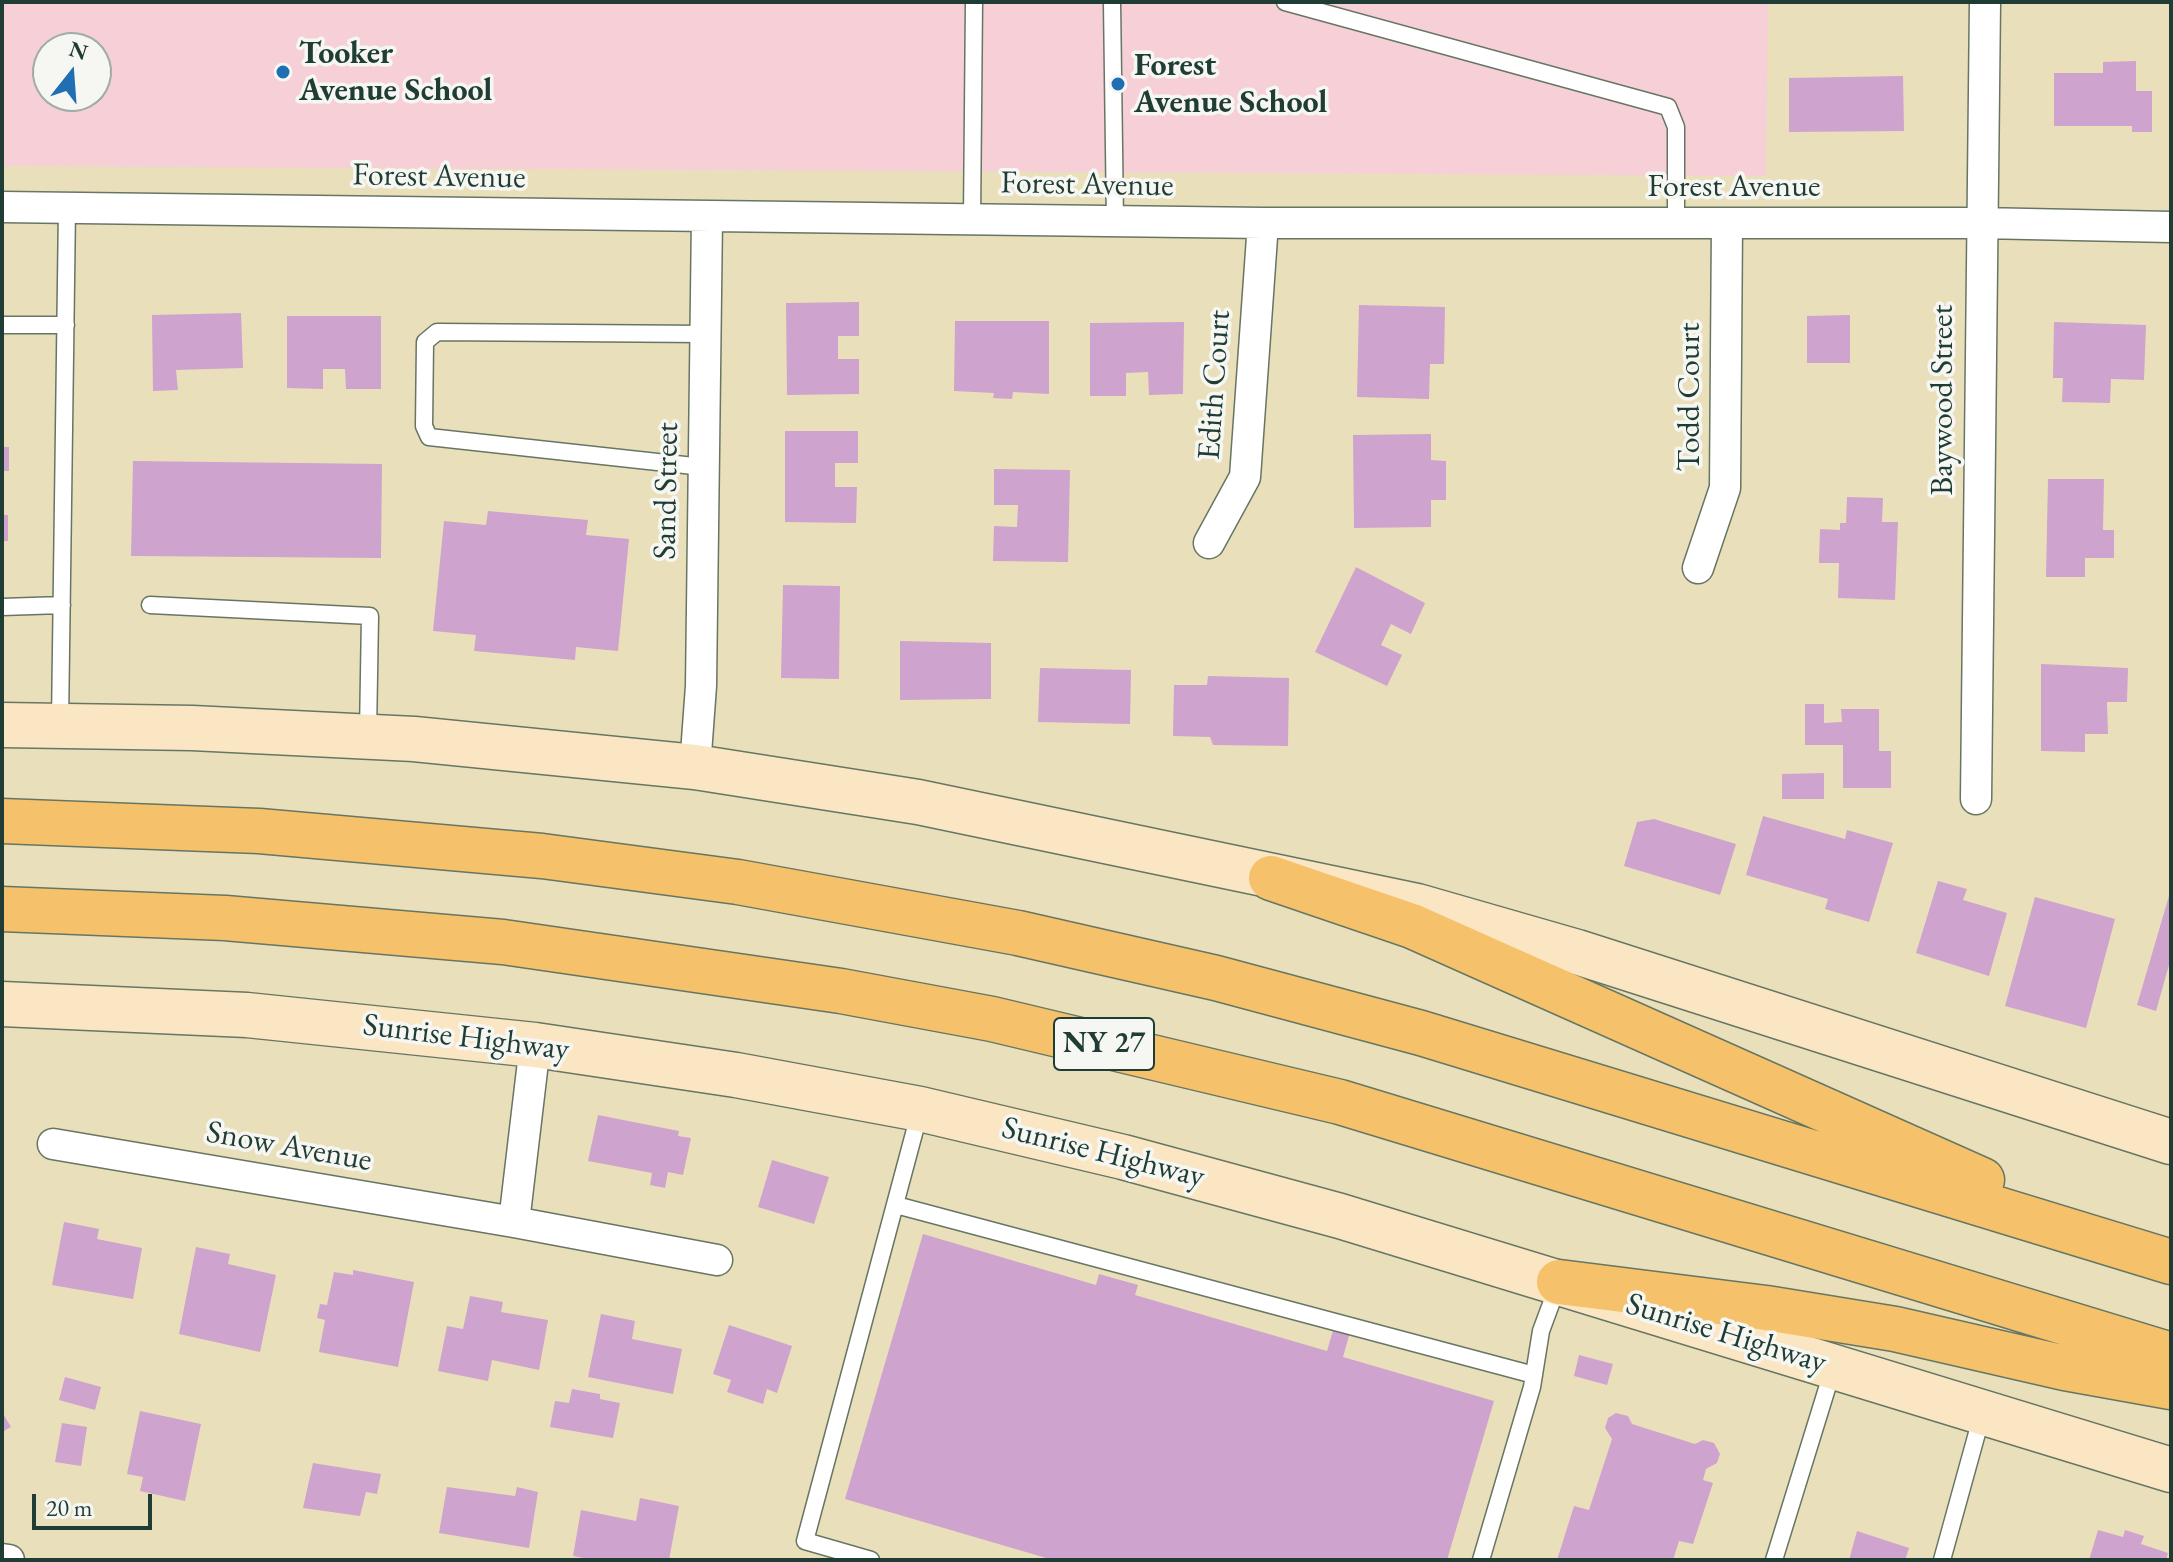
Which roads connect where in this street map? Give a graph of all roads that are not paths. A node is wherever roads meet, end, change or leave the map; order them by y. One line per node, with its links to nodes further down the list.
1 (974, 2): 8 (lane)
2 (1112, 2): 9 (lane)
3 (1285, 2): 11 (lane)
4 (1985, 2): 13 (street, Baywood Street)
5 (2, 207): 6 (street, Forest Avenue)
6 (67, 208): 7 (street, Forest Avenue); 16 (lane)
7 (707, 216): 8 (street, Forest Avenue); 17 (street, Sand Street)
8 (972, 219): 9 (street, Forest Avenue)
9 (1115, 221): 10 (street, Forest Avenue)
10 (1263, 223): 11 (street, Forest Avenue); 19 (street, Edith Court)
11 (1676, 223): 12 (street, Forest Avenue)
12 (1727, 223): 13 (street, Forest Avenue); 20 (street, Todd Court)
13 (1980, 223): 14 (street, Forest Avenue); 28 (street, Baywood Street)
14 (2171, 227)
15 (2, 325): 16 (lane)
16 (66, 325): 21 (lane)
17 (705, 334): 18 (street, Sand Street); 18 (lane)
18 (703, 467): 27 (street, Sand Street)
19 (1209, 543)
20 (1698, 568)
21 (62, 605): 23 (lane); 24 (lane)
22 (150, 605): 26 (lane)
23 (2, 607)
24 (60, 724): 25 (main road); 26 (main road)
25 (2, 725)
26 (368, 735): 27 (main road)
27 (695, 767): 30 (main road)
28 (1976, 799)
29 (2, 821): 40 (highway)
30 (1271, 878): 35 (main road); 40 (highway)
31 (2, 909): 42 (highway, NY 27)
32 (2, 1004): 33 (main road, Sunrise Highway)
33 (535, 1045): 34 (main road, Sunrise Highway); 38 (street)
34 (920, 1109): 37 (lane); 41 (main road, Sunrise Highway)
35 (2171, 1142)
36 (53, 1144): 38 (street, Snow Avenue)
37 (896, 1205): 44 (lane); 50 (lane)
38 (514, 1222): 39 (street, Snow Avenue)
39 (717, 1260)
40 (2166, 1260)
41 (1559, 1282): 43 (main road, Sunrise Highway); 44 (lane); 45 (highway)
42 (2171, 1355)
43 (1834, 1367): 46 (main road, Sunrise Highway); 52 (lane)
44 (1534, 1375): 51 (lane)
45 (2171, 1387)
46 (1982, 1413): 47 (main road, Sunrise Highway); 53 (lane)
47 (2171, 1470)
48 (2, 1559): 49 (street)
49 (9, 1560)
50 (871, 1560)
51 (1481, 1560)
52 (1774, 1560)
53 (1942, 1560)

